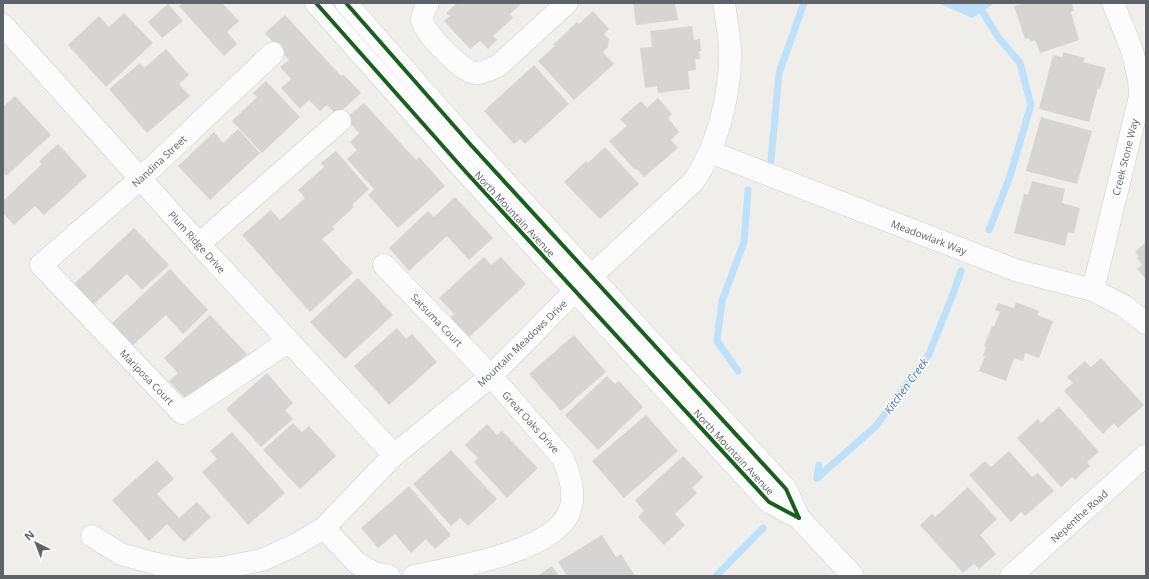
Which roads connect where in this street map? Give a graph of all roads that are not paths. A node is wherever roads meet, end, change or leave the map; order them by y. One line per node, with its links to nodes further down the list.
1 (316, 3): 18 (street, North Mountain Avenue)
2 (346, 3): 16 (street, North Mountain Avenue)
3 (428, 3): 4 (street)
4 (567, 3)
5 (724, 3): 11 (street, Mountain Meadows Drive)
6 (1113, 3): 8 (street, Creek Stone Way)
7 (3, 25): 12 (street, Plum Ridge Drive)
8 (1139, 48): 17 (street, Creek Stone Way)
9 (272, 53): 12 (street, Nandina Street)
10 (340, 120): 13 (street)
11 (710, 152): 16 (street, Mountain Meadows Drive); 17 (street, Meadowlark Way)
12 (140, 179): 13 (street, Plum Ridge Drive); 14 (street, Nandina Street)
13 (199, 244): 20 (street, Plum Ridge Drive)
14 (41, 265): 20 (street, Mariposa Court)
15 (384, 265): 21 (street, Satsuma Court)
16 (591, 276): 18 (street, Mountain Meadows Drive); 24 (street, North Mountain Avenue)
17 (1093, 290): 19 (street, Meadowlark Way)
18 (575, 291): 21 (street, Mountain Meadows Drive); 24 (street, North Mountain Avenue)
19 (1146, 323)
20 (289, 341): 22 (street, Plum Ridge Drive)
21 (491, 376): 22 (street, Mountain Meadows Drive); 28 (street, Great Oaks Drive)
22 (394, 455): 25 (street, Mountain Meadows Drive)
23 (1146, 455): 30 (street, Nepenthe Road)
24 (799, 518): 29 (street, North Mountain Avenue)
25 (324, 528): 26 (street, Mountain Meadows Drive); 27 (street)
26 (92, 536)
27 (389, 576)
28 (414, 576)
29 (853, 576)
30 (1011, 576)

